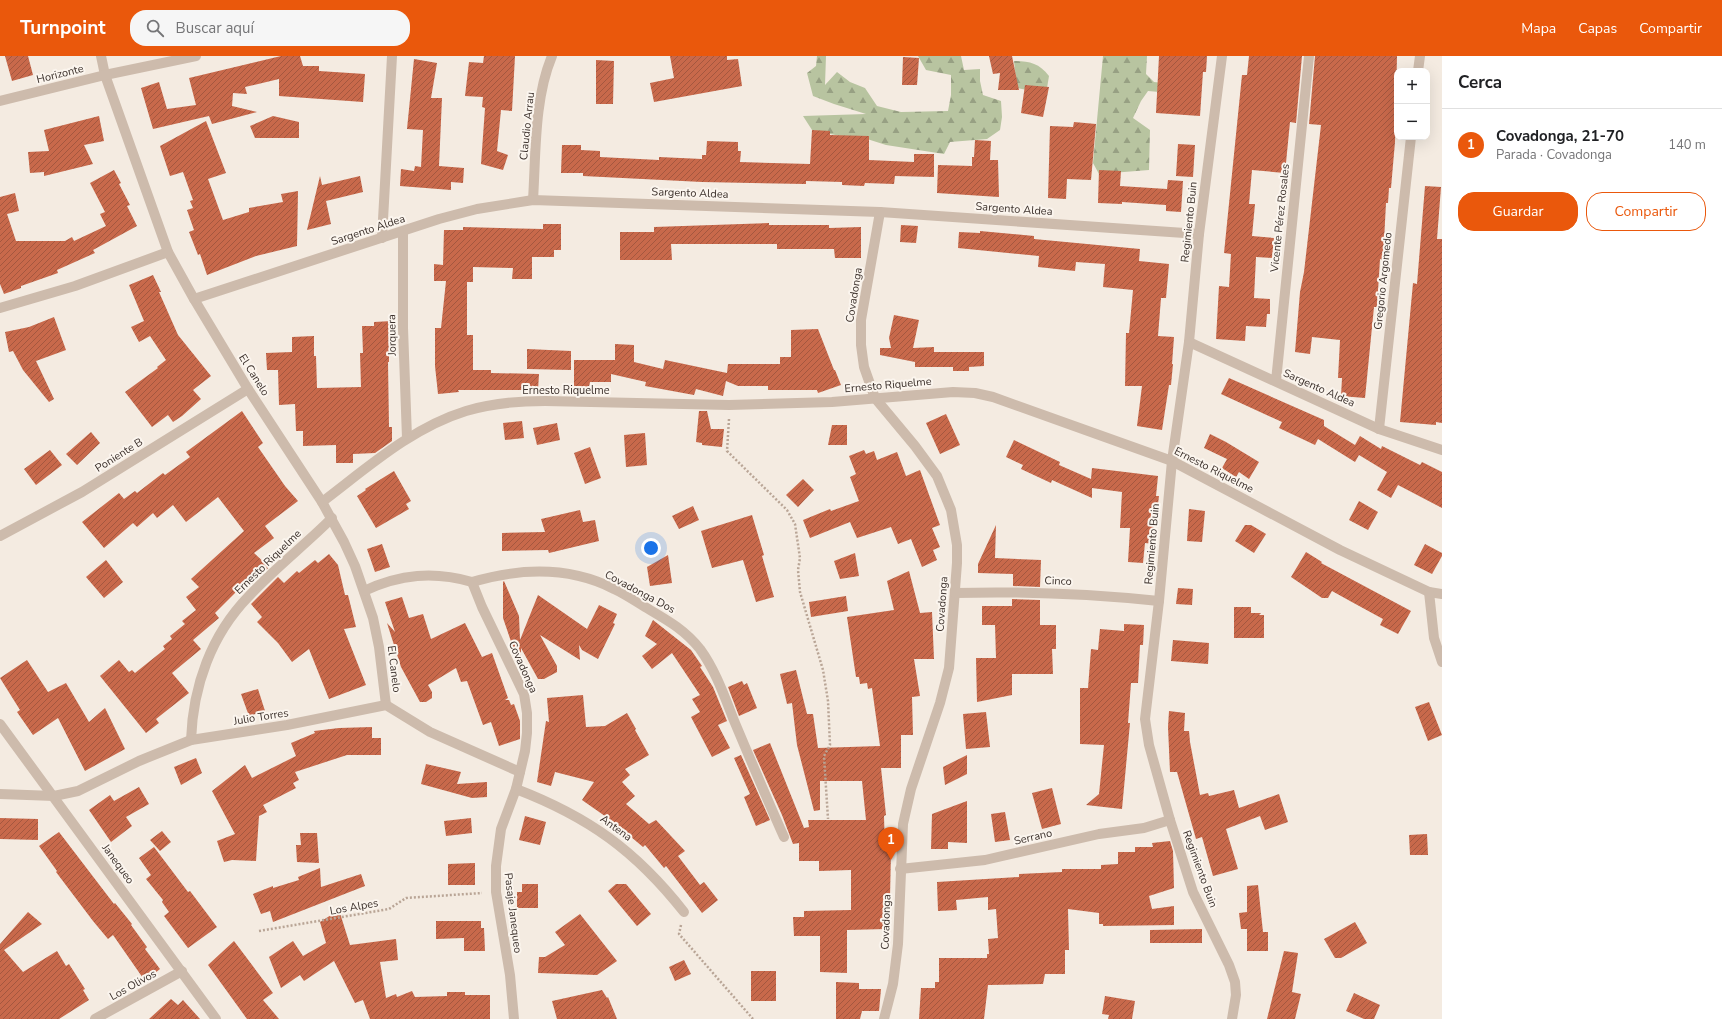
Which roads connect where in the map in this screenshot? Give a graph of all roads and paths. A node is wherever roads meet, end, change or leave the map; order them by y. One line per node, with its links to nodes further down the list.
1 (101, 56): 9 (street, El Canelo)
2 (196, 56): 9 (street, Horizonte)
3 (392, 56): 16 (street)
4 (552, 56): 12 (street, Claudio Arrau)
5 (1222, 56): 15 (street, Regimiento Buin)
6 (1309, 56): 21 (street, Vicente Pérez Rosales)
7 (1420, 56): 8 (street)
8 (1418, 68)
9 (106, 75): 10 (street, Horizonte); 17 (street, El Canelo)
10 (0, 101)
11 (1411, 140): 25 (street, Gregorio Argomedo)
12 (533, 200): 13 (street, Sargento Aldea); 14 (street, Sargento Aldea)
13 (880, 212): 15 (street, Sargento Aldea); 23 (street, Covadonga)
14 (403, 232): 16 (street, Sargento Aldea); 26 (street, Jorquera)
15 (1199, 234): 20 (street, Regimiento Buin)
16 (382, 238): 18 (street, Sargento Aldea)
17 (168, 252): 18 (street, El Canelo); 19 (street)
18 (194, 299): 22 (street, El Canelo)
19 (0, 308)
20 (1189, 342): 21 (street, Sargento Aldea); 28 (street, Regimiento Buin)
21 (1276, 382): 25 (street, Sargento Aldea)
22 (248, 389): 29 (street, El Canelo); 31 (street, Poniente B)
23 (875, 398): 24 (street, Ernesto Riquelme); 28 (street, Ernesto Riquelme); 35 (street, Covadonga)
24 (729, 405): 26 (street, Ernesto Riquelme); 46 (path)
25 (1379, 429): 27 (street, Sargento Aldea)
26 (407, 438): 29 (street, Ernesto Riquelme)
27 (1442, 450)
28 (1172, 461): 34 (street, Ernesto Riquelme); 37 (street, Regimiento Buin)
29 (322, 502): 30 (street, El Canelo)
30 (332, 518): 33 (street, El Canelo); 41 (street, Ernesto Riquelme)
31 (0, 536)
32 (472, 582): 33 (street); 42 (street, Covadonga); 48 (street, Covadonga Dos)
33 (364, 591): 39 (street, El Canelo)
34 (1429, 592): 36 (street, Ernesto Riquelme); 38 (street)
35 (955, 593): 37 (street, Cinco); 49 (street, Covadonga)
36 (1442, 594)
37 (1159, 601): 47 (street, Regimiento Buin)
38 (1442, 662)
39 (386, 704): 41 (street, Julio Torres); 42 (street)
40 (0, 724): 45 (street, Janequeo)
41 (191, 740): 45 (street, Julio Torres)
42 (520, 772): 43 (street, Covadonga)
43 (516, 789): 50 (street, Pasaje Janequeo); 51 (street, Antena)
44 (0, 794): 45 (street, Julio Torres)
45 (54, 796): 53 (street, Janequeo)
46 (828, 819)
47 (1170, 820): 49 (street, Serrano); 59 (street, Regimiento Buin)
48 (784, 837)
49 (900, 869): 58 (street, Covadonga)
50 (496, 892): 52 (path, Los Alpes); 56 (street, Pasaje Janequeo)
51 (684, 912): 57 (path)
52 (259, 931)
53 (182, 972): 54 (street, Los Olivos); 55 (street, Janequeo)
54 (95, 1019)
55 (216, 1019)
56 (514, 1019)
57 (753, 1019)
58 (884, 1019)
59 (1232, 1019)

